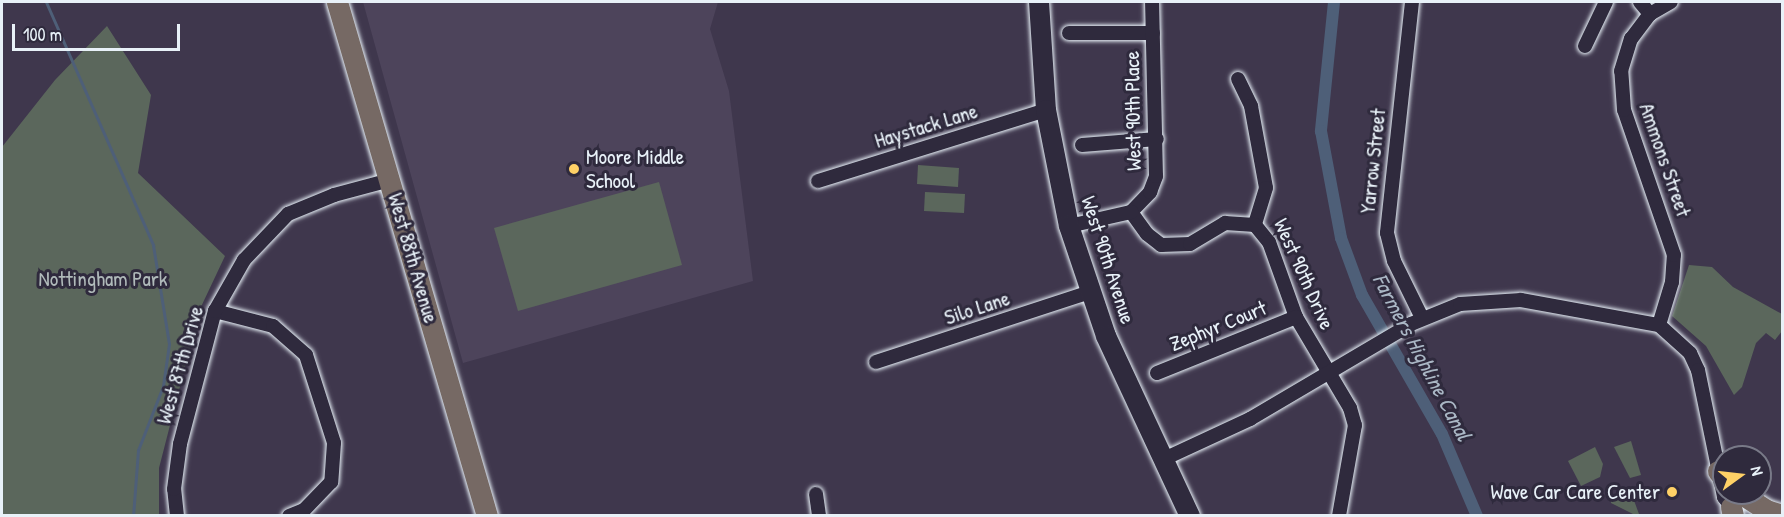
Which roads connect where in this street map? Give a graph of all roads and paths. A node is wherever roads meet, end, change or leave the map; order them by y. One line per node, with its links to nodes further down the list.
1 (337, 2): 16 (main road, West 88th Avenue)
2 (1039, 2): 13 (street, West 90th Avenue)
3 (1152, 2): 10 (street, West 90th Place)
4 (1412, 2): 24 (street, Yarrow Street)
5 (1606, 2): 11 (street)
6 (1640, 2): 8 (street)
7 (1671, 2): 8 (street, Ammons Street)
8 (1650, 14): 25 (street, Ammons Street)
9 (1069, 33): 10 (street)
10 (1153, 33): 14 (street, West 90th Place)
11 (1585, 46)
12 (1238, 79): 19 (street, West 90th Drive)
13 (1046, 110): 17 (street, Haystack Lane); 20 (street, West 90th Avenue)
14 (1157, 139): 15 (street); 18 (street, West 90th Place)
15 (1082, 145)
16 (390, 180): 22 (street, West 87th Drive); 35 (main road, West 88th Avenue)
17 (818, 181)
18 (1131, 212): 19 (street); 20 (street)
19 (1255, 225): 23 (street, West 90th Drive)
20 (1069, 226): 21 (street, West 90th Avenue)
21 (1090, 292): 26 (street, Silo Lane); 30 (street, West 90th Avenue)
22 (215, 311): 33 (street, West 87th Drive); 34 (street)
23 (1296, 317): 27 (street, West 90th Drive); 28 (street, Zephyr Court)
24 (1422, 318): 25 (street); 27 (street)
25 (1659, 325): 29 (street)
26 (876, 362)
27 (1329, 372): 30 (street); 38 (street, West 90th Drive)
28 (1156, 374)
29 (1715, 445)
30 (1167, 458): 37 (street, West 90th Avenue)
31 (816, 494): 36 (street)
32 (1736, 508): 39 (main road)
33 (177, 516)
34 (289, 516)
35 (487, 516)
36 (819, 516)
37 (1190, 516)
38 (1339, 516)
39 (1782, 516)

